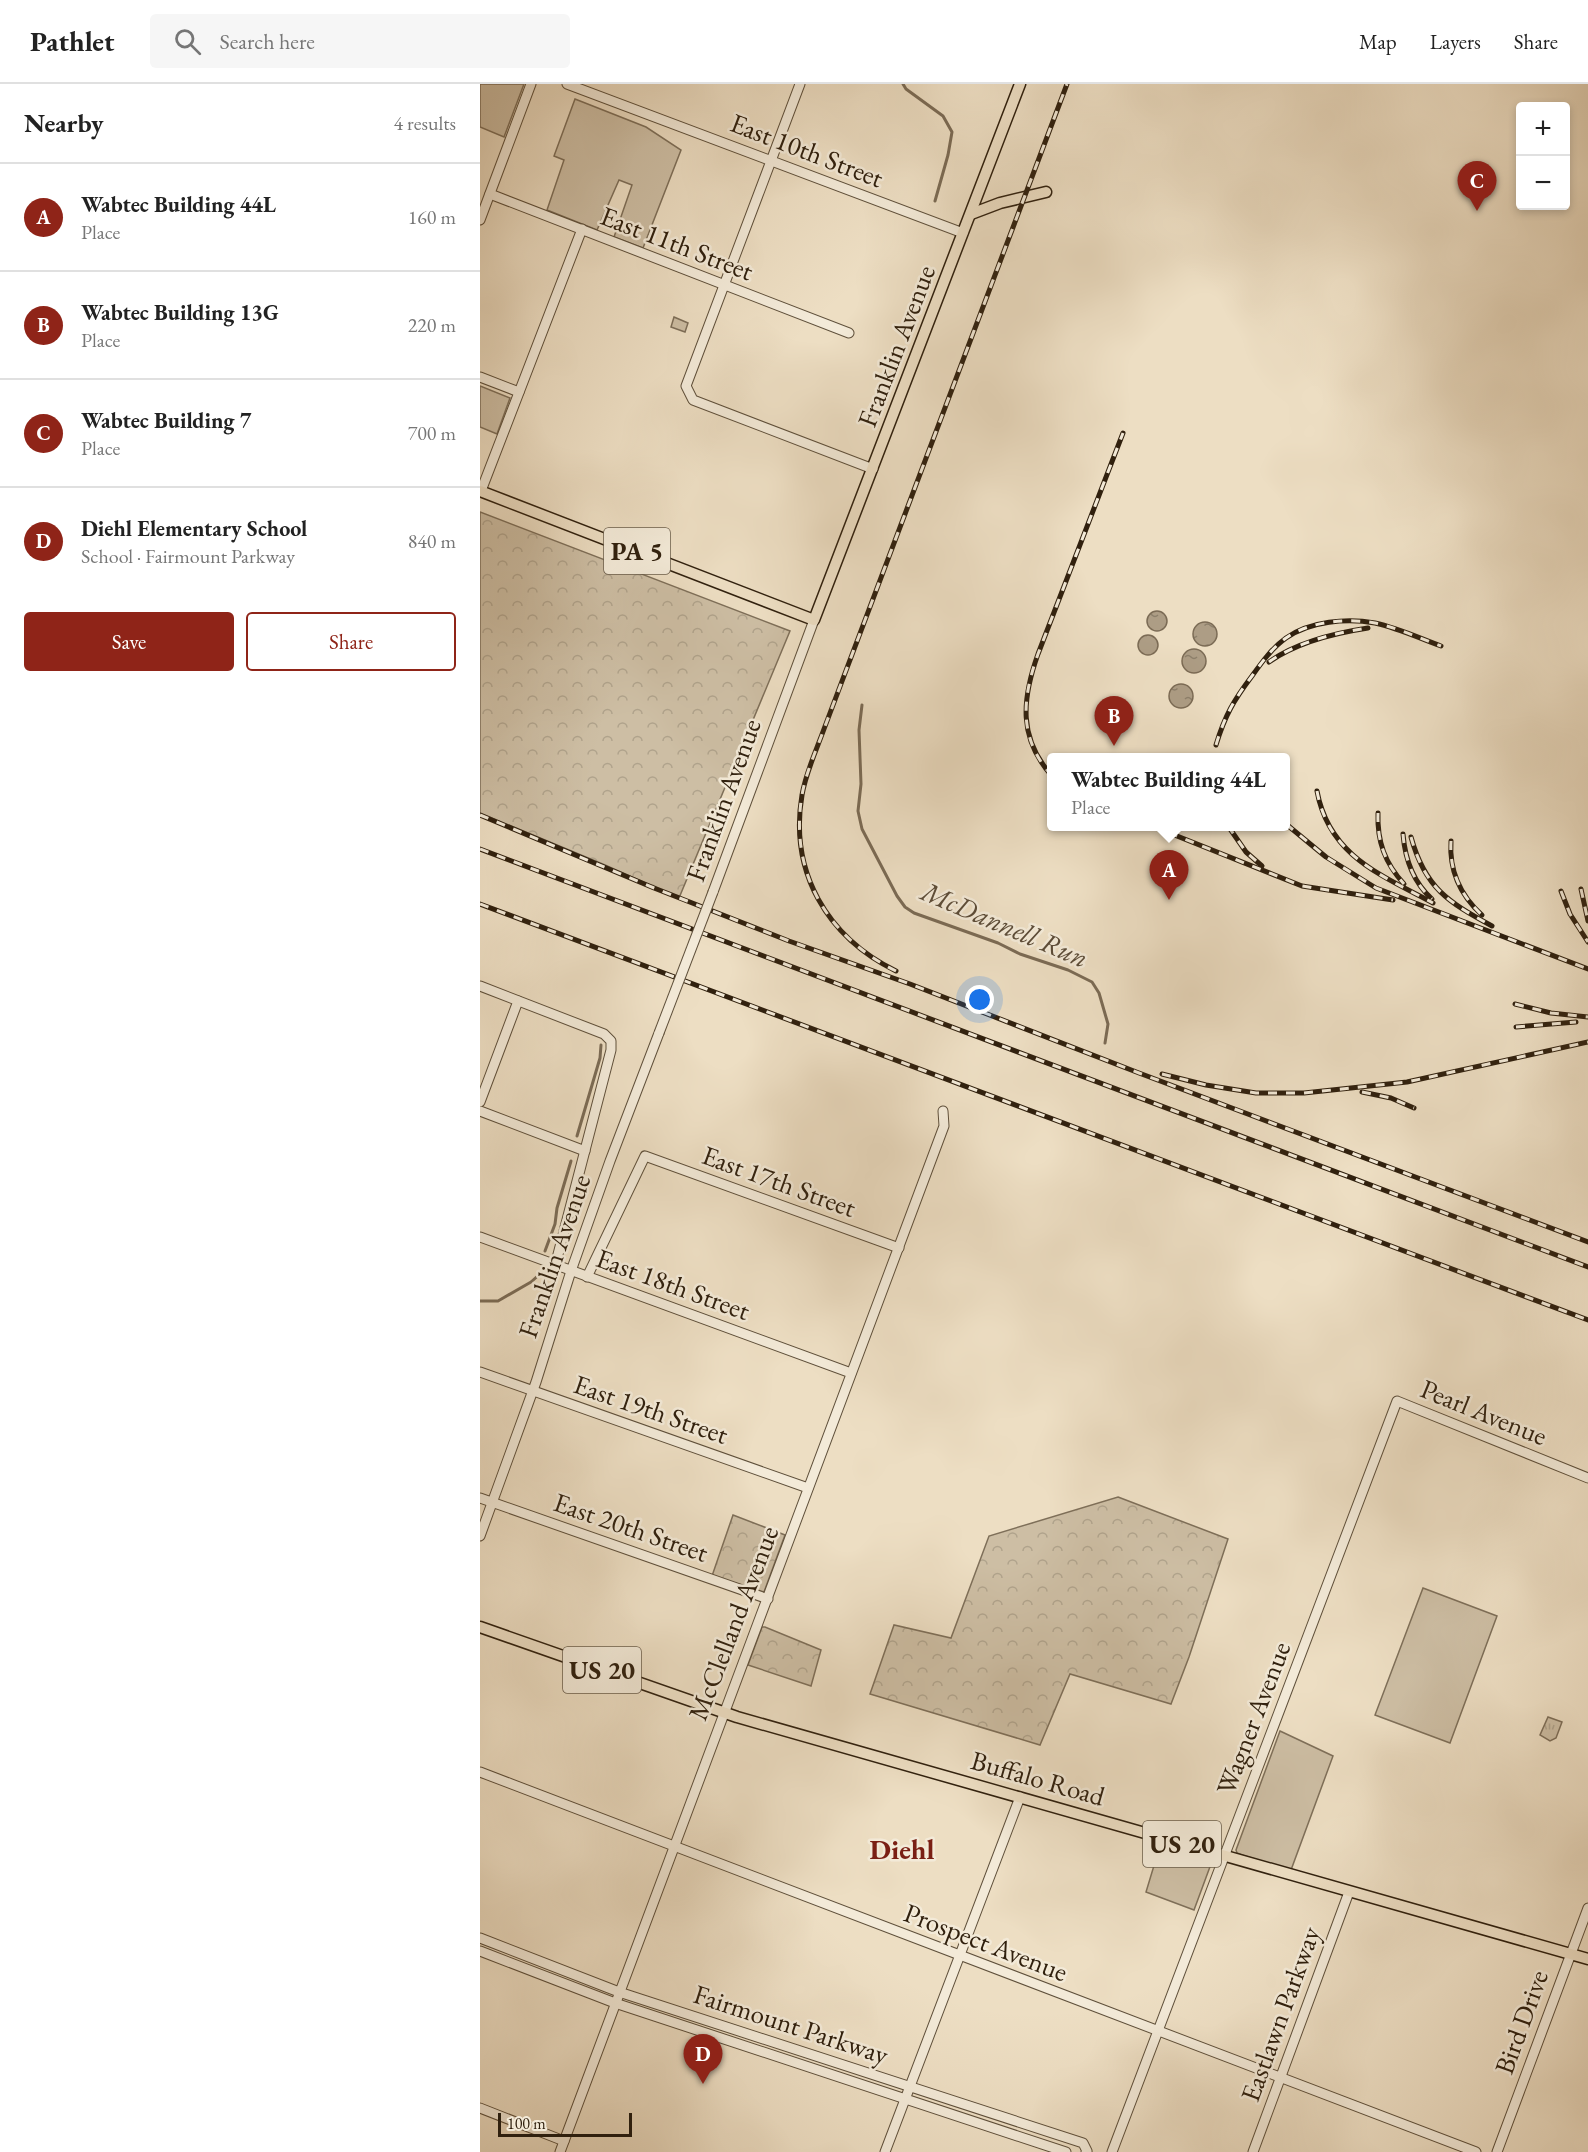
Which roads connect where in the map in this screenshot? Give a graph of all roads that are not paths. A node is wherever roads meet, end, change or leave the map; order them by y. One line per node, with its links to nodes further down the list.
1 (531, 84): 7 (street)
2 (567, 84): 5 (street, East 10th Street)
3 (800, 84): 5 (street)
4 (1020, 84): 8 (main road, Franklin Avenue)
5 (770, 160): 11 (street, East 10th Street); 12 (street)
6 (1046, 192): 8 (main road)
7 (490, 194): 9 (street); 10 (street, East 11th Street)
8 (971, 213): 11 (main road, Franklin Avenue)
9 (480, 220)
10 (582, 230): 12 (street, East 11th Street); 15 (street)
11 (963, 233): 16 (main road, Franklin Avenue)
12 (723, 285): 13 (street, East 11th Street); 16 (street)
13 (849, 333)
14 (480, 377): 15 (street)
15 (519, 393): 17 (street)
16 (873, 470): 18 (main road, Franklin Avenue)
17 (481, 491): 18 (main road, PA 5)
18 (814, 620): 28 (street, Franklin Avenue, bridge)
19 (480, 986): 20 (street)
20 (518, 1001): 21 (street); 24 (street)
21 (480, 1102)
22 (943, 1110): 26 (street, McClelland Avenue)
23 (480, 1111): 24 (street)
24 (585, 1151): 27 (street)
25 (480, 1237): 27 (street, East 18th Street)
26 (898, 1248): 29 (street, East 17th Street); 31 (street, McClelland Avenue)
27 (555, 1266): 28 (street, East 18th Street)
28 (571, 1271): 29 (street, East 18th Street); 32 (street, Franklin Avenue)
29 (587, 1277): 31 (street, East 18th Street)
30 (480, 1372): 32 (street, East 19th Street)
31 (851, 1373): 35 (street, McClelland Avenue)
32 (532, 1392): 35 (street, East 19th Street); 37 (street, Franklin Avenue)
33 (1397, 1401): 34 (street, Pearl Avenue); 45 (street, Wagner Avenue)
34 (1588, 1478)
35 (808, 1488): 39 (street, McClelland Avenue)
36 (480, 1498): 37 (street, East 20th Street)
37 (492, 1502): 38 (street, Franklin Avenue); 39 (street, East 20th Street)
38 (480, 1536)
39 (768, 1599): 41 (street, McClelland Avenue)
40 (480, 1627): 41 (main road, Buffalo Road / US 20)
41 (724, 1712): 43 (main road, Buffalo Road / US 20); 44 (street, McClelland Avenue)
42 (480, 1772): 44 (street, Prospect Avenue)
43 (1020, 1797): 45 (main road, Buffalo Road / US 20); 51 (street)
44 (673, 1847): 51 (street, Prospect Avenue); 53 (street, McClelland Avenue)
45 (1225, 1856): 46 (main road, Buffalo Road / US 20); 55 (street, Wagner Avenue)
46 (1349, 1892): 50 (main road, Buffalo Road / US 20); 56 (street, Eastlawn Parkway)
47 (1588, 1908): 50 (street, Bird Drive)
48 (480, 1938): 53 (street, Fairmount Parkway)
49 (480, 1951): 54 (street, Fairmount Parkway)
50 (1570, 1954): 52 (main road, Buffalo Road / US 20); 68 (street, Bird Drive)
51 (959, 1956): 55 (street, Prospect Avenue); 57 (street)
52 (1588, 1959)
53 (619, 1992): 54 (street, McClelland Avenue); 57 (street, Fairmount Parkway)
54 (615, 2003): 58 (street, Fairmount Parkway); 60 (street, McClelland Avenue)
55 (1157, 2032): 56 (street, Prospect Avenue); 65 (street, Wagner Avenue)
56 (1281, 2078): 66 (street, Eastlawn Parkway); 67 (street, Prospect Avenue)
57 (910, 2087): 58 (street); 64 (street, Fairmount Parkway)
58 (905, 2098): 62 (street); 63 (street, Fairmount Parkway)
59 (480, 2108): 60 (street)
60 (564, 2141): 61 (street, McClelland Avenue)
61 (560, 2152)
62 (885, 2152)
63 (1066, 2152)
64 (1088, 2152)
65 (1112, 2152)
66 (1253, 2152)
67 (1476, 2152)
68 (1497, 2152)

